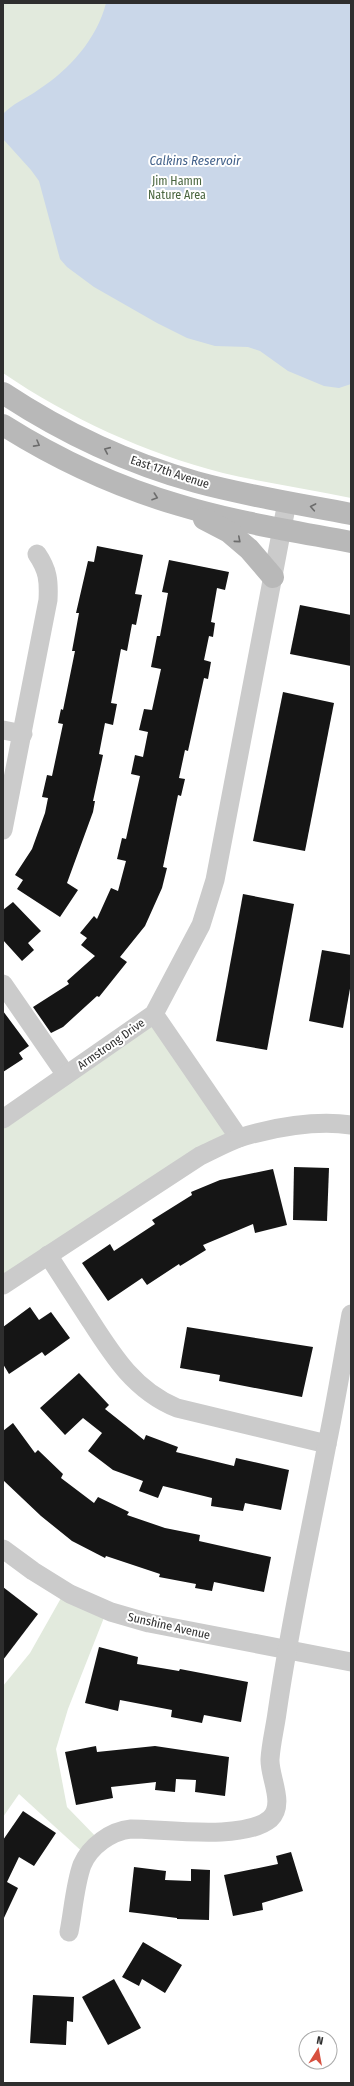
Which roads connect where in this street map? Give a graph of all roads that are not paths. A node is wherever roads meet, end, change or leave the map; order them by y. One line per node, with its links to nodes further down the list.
1 (3, 393): 3 (main road, East 17th Avenue, one-way to 1)
2 (3, 425): 4 (main road, one-way to 4)
3 (287, 502): 5 (main road, East 17th Avenue, one-way to 3); 6 (street)
4 (181, 506): 6 (main road); 9 (main road, one-way to 9)
5 (351, 514)
6 (282, 530): 7 (main road); 9 (street)
7 (351, 542)
8 (37, 554): 11 (street)
9 (273, 577): 14 (street)
10 (3, 730): 11 (street)
11 (23, 734): 12 (street)
12 (3, 830)
13 (3, 984): 15 (street)
14 (154, 1014): 15 (street, Armstrong Drive); 18 (street, Armstrong Drive)
15 (66, 1075): 16 (street, Armstrong Drive)
16 (3, 1118)
17 (351, 1126): 18 (street)
18 (239, 1138): 19 (street)
19 (48, 1255): 20 (street); 22 (street)
20 (3, 1285)
21 (351, 1314): 22 (street)
22 (327, 1444): 24 (street)
23 (3, 1549): 24 (street, Sunshine Avenue)
24 (286, 1650): 25 (street, Sunshine Avenue); 26 (street)
25 (351, 1662)
26 (70, 1932)

